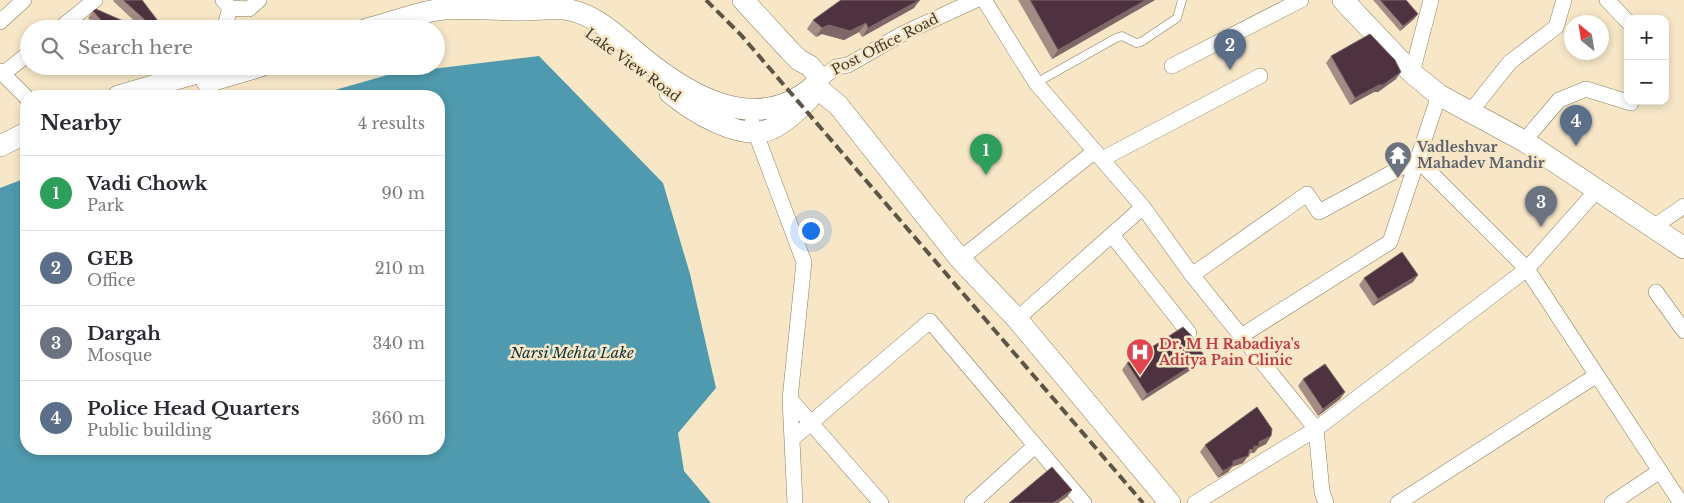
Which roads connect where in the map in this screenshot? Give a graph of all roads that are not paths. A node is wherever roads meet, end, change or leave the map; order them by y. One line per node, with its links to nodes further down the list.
1 (24, 0): 21 (street)
2 (95, 0): 17 (street)
3 (259, 0): 14 (street)
4 (738, 0): 15 (street)
5 (743, 0): 15 (main road)
6 (976, 0): 30 (street, Post Office Road)
7 (984, 0): 29 (street)
8 (1182, 0): 29 (lane)
9 (1301, 0): 23 (street)
10 (1343, 0): 25 (main road)
11 (1431, 0): 25 (street)
12 (1564, 0): 37 (street)
13 (1607, 0): 16 (street)
14 (226, 4): 18 (street)
15 (758, 18): 30 (main road)
16 (1624, 18)
17 (70, 20)
18 (225, 20)
19 (401, 20): 36 (main road, Lake View Road)
20 (445, 20): 38 (main road, Lake View Road)
21 (0, 22)
22 (20, 59): 24 (street)
23 (1172, 66)
24 (1, 72): 33 (street)
25 (1412, 73): 34 (main road)
26 (198, 75): 31 (main road)
27 (208, 75): 32 (main road)
28 (1260, 76): 43 (street)
29 (1036, 83): 43 (street)
30 (822, 88): 36 (main road, Lake View Road); 38 (main road); 52 (main road)
31 (141, 90)
32 (174, 90)
33 (20, 91)
34 (1439, 95): 37 (main road); 44 (street)
35 (1624, 101): 40 (street)
36 (749, 110): 38 (street)
37 (1471, 111): 40 (main road)
38 (754, 133): 61 (street)
39 (20, 136): 41 (main road)
40 (1524, 141): 46 (main road)
41 (0, 146)
42 (20, 151): 45 (main road)
43 (1098, 155): 48 (street); 52 (street)
44 (1417, 159): 53 (street); 54 (street); 59 (street)
45 (0, 160)
46 (1597, 190): 49 (main road); 53 (street)
47 (1684, 206): 49 (street)
48 (1144, 207): 50 (street); 54 (street)
49 (1652, 228): 51 (main road)
50 (1112, 235): 56 (street); 58 (street)
51 (1684, 248)
52 (960, 259): 56 (main road)
53 (1527, 268): 60 (street); 63 (street)
54 (1192, 276): 59 (street)
55 (1656, 292): 57 (street)
56 (1017, 319): 67 (main road)
57 (1684, 331)
58 (1190, 333)
59 (1241, 336): 63 (street)
60 (1597, 375): 66 (street); 74 (street)
61 (790, 399): 62 (street); 64 (street)
62 (810, 423): 64 (street); 65 (street); 69 (street)
63 (1316, 429): 72 (street); 73 (street)
64 (792, 439): 68 (street)
65 (1035, 446): 70 (street); 71 (street)
66 (1660, 471): 75 (street); 76 (street)
67 (1165, 501)
68 (795, 503)
69 (881, 503)
70 (972, 503)
71 (1084, 503)
72 (1194, 503)
73 (1326, 503)
74 (1398, 503)
75 (1612, 503)
76 (1681, 503)

